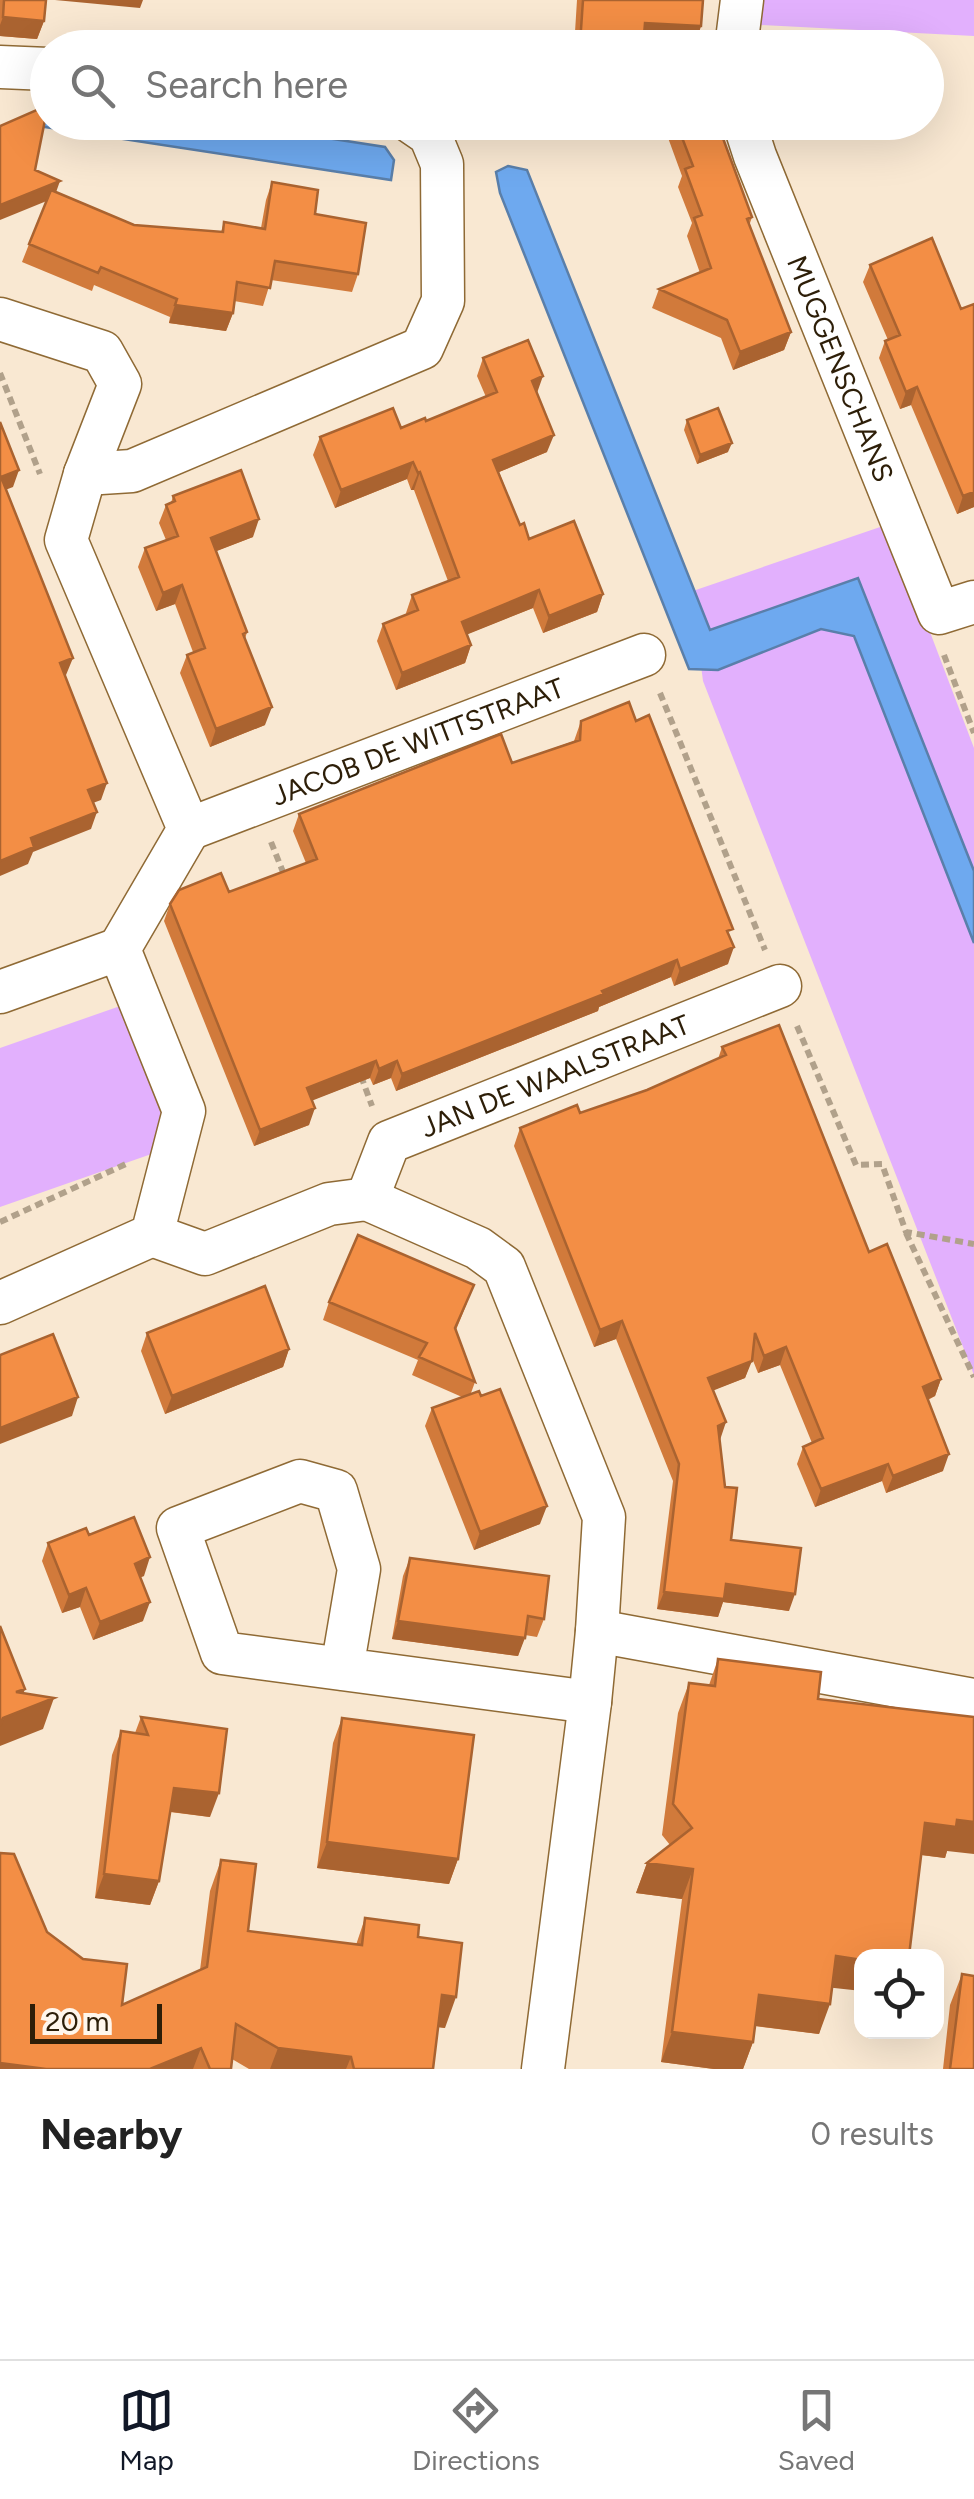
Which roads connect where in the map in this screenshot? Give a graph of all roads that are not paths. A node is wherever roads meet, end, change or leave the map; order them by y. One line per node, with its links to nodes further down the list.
1 (742, 0): 2 (street)
2 (738, 30)
3 (0, 67): 4 (street)
4 (30, 68)
5 (432, 140): 8 (street)
6 (750, 140): 9 (street, MUGGENSCHANS)
7 (0, 319): 8 (street)
8 (85, 474): 11 (street)
9 (956, 607)
10 (644, 655): 11 (street, JACOB DE WITTSTRAAT)
11 (189, 829): 12 (street)
12 (119, 950): 14 (street); 16 (street)
13 (780, 986): 15 (street, JAN DE WAALSTRAAT)
14 (0, 992)
15 (367, 1198): 16 (street); 18 (street)
16 (152, 1235): 17 (street)
17 (0, 1303)
18 (597, 1632): 20 (street); 21 (street)
19 (342, 1669): 19 (street); 21 (street)
20 (974, 1700)
21 (590, 1702): 22 (street)
22 (544, 2069)

